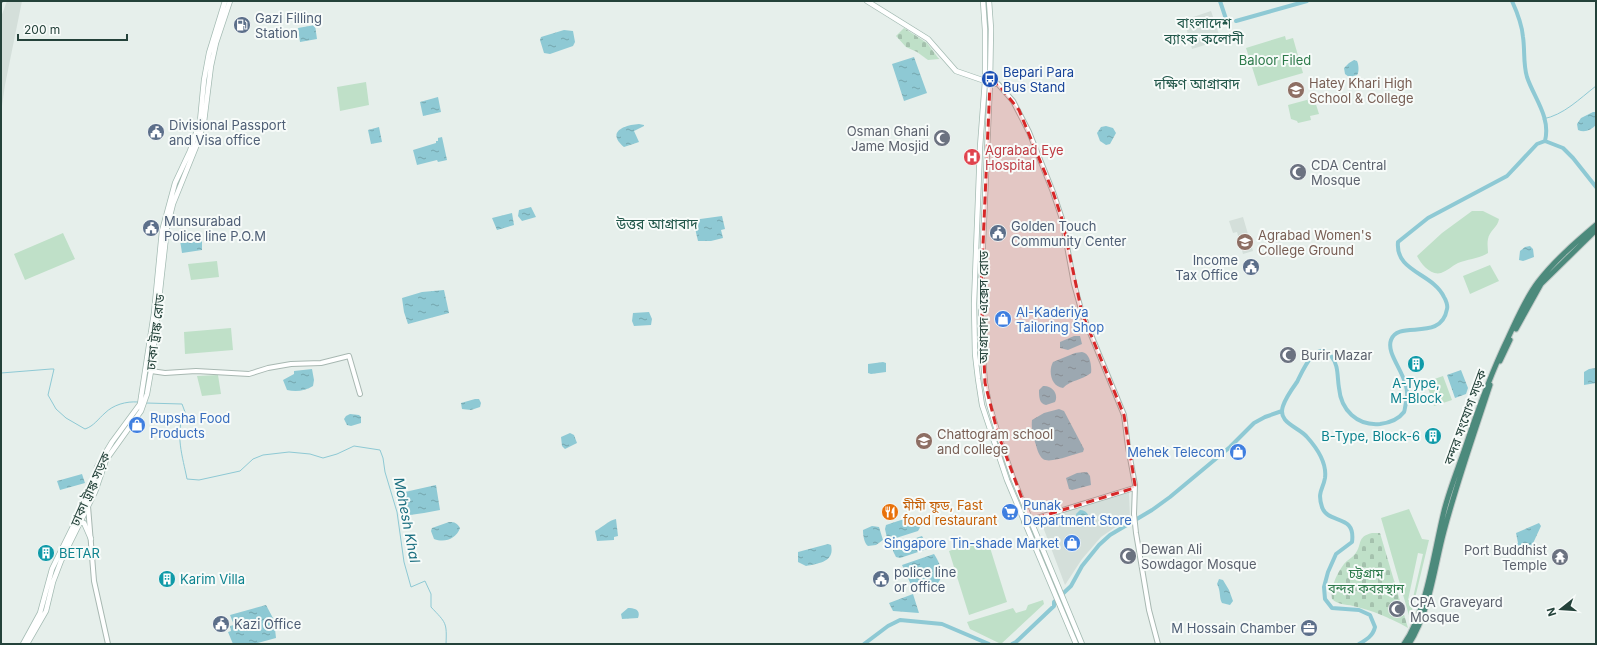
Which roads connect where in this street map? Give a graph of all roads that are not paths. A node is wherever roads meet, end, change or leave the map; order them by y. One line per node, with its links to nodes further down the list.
1 (225, 1): 11 (main road, ঢাকা ট্রাঙ্ক সড়ক)
2 (230, 1): 8 (main road, ঢাকা ট্রাঙ্ক রোড)
3 (867, 1): 6 (main road)
4 (983, 1): 6 (main road, আগ্রাবাদ এক্সেস রোড)
5 (990, 1): 6 (main road, আগ্রাবাদ এক্সেস রোড)
6 (987, 82): 10 (street); 12 (main road, আগ্রাবাদ এক্সেস রোড); 14 (main road, আগ্রাবাদ এক্সেস রোড)
7 (1595, 228): 22 (highway, বন্দর সংযোগ সড়ক); 23 (highway, বন্দর সংযোগ সড়ক)
8 (151, 371): 9 (street); 11 (main road, ঢাকা ট্রাঙ্ক রোড)
9 (360, 394)
10 (1134, 488): 12 (street); 21 (street)
11 (86, 504): 13 (main road, ঢাকা ট্রাঙ্ক রোড); 15 (street); 16 (main road, ঢাকা ট্রাঙ্ক সড়ক)
12 (1030, 520): 14 (street); 20 (main road, আগ্রাবাদ এক্সেস রোড)
13 (80, 521): 15 (main road); 17 (main road, ঢাকা ট্রাঙ্ক রোড)
14 (1024, 522): 19 (main road, আগ্রাবাদ এক্সেস রোড)
15 (91, 539): 18 (street)
16 (23, 644)
17 (27, 644)
18 (108, 644)
19 (1076, 644)
20 (1082, 644)
21 (1158, 644)
22 (1404, 644)
23 (1409, 644)

